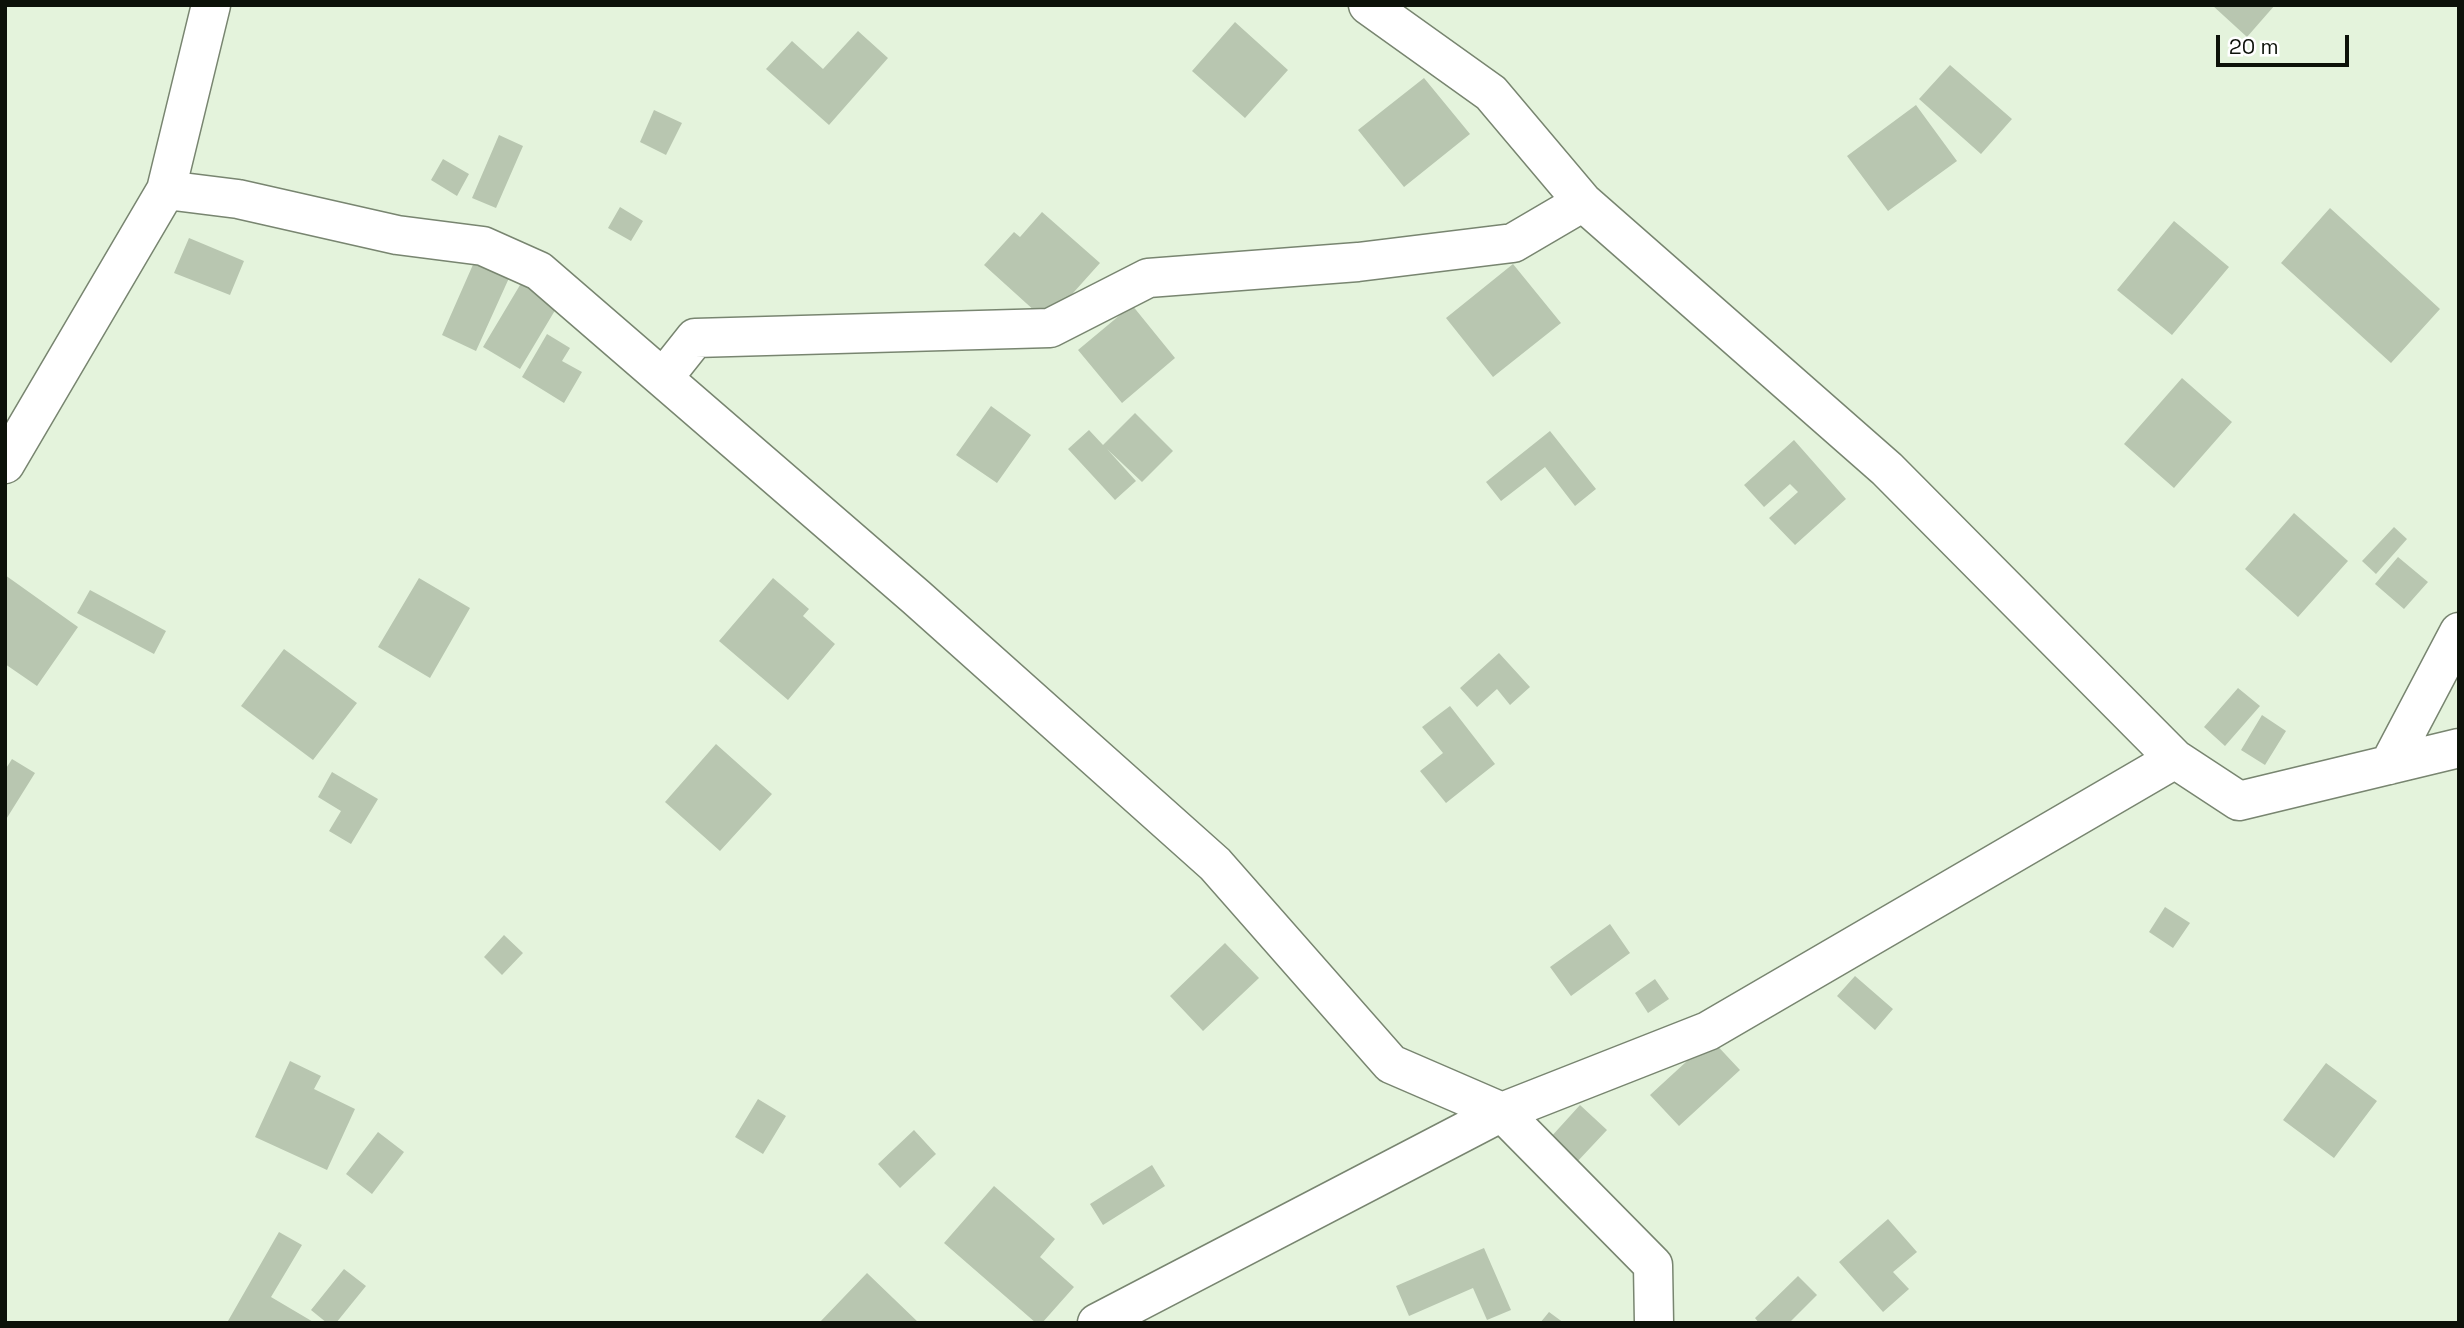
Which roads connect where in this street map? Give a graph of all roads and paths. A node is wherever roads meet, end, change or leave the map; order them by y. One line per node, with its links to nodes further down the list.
1 (211, 5): 3 (street)
2 (1368, 5): 4 (street)
3 (166, 190): 5 (street); 6 (street)
4 (1583, 202): 5 (street); 9 (street)
5 (663, 377): 11 (street)
6 (5, 464)
7 (2459, 632): 10 (street)
8 (2459, 748): 10 (street)
9 (2175, 760): 10 (street); 11 (street)
10 (2389, 765)
11 (1502, 1112): 12 (street); 13 (street)
12 (1097, 1323)
13 (1654, 1323)

